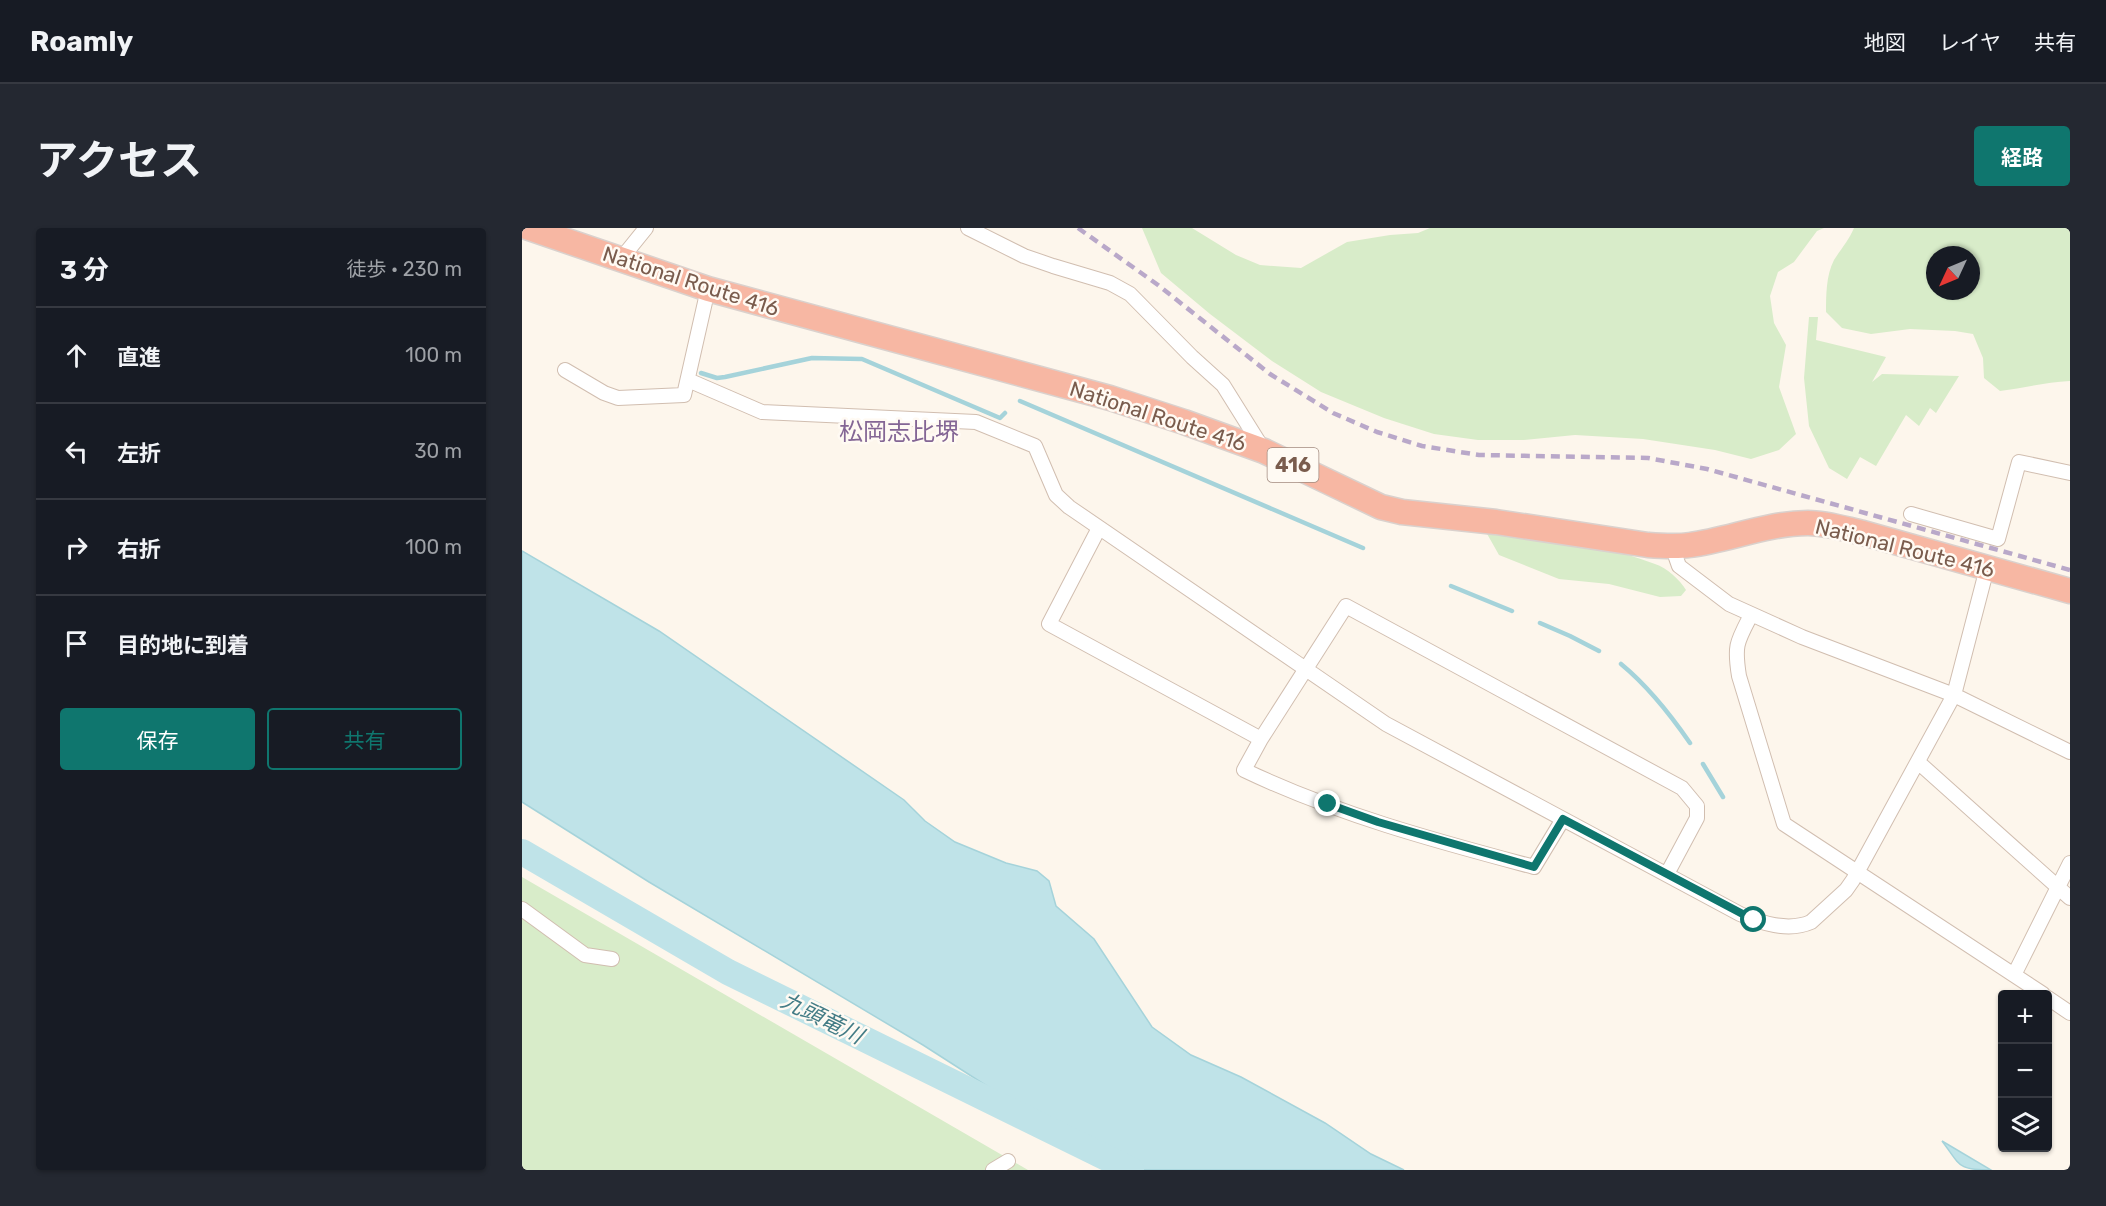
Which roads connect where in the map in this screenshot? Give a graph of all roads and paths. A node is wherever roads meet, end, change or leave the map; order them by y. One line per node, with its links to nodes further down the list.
1 (529, 228): 4 (highway, National Route 416 / 416)
2 (646, 228): 4 (street)
3 (968, 228): 8 (street)
4 (621, 259): 5 (highway, National Route 416 / 416)
5 (708, 289): 7 (street); 8 (highway, National Route 416 / 416)
6 (565, 370): 7 (street)
7 (688, 380): 11 (street)
8 (1264, 451): 12 (highway, National Route 416 / 416)
9 (2070, 473): 10 (street)
10 (1911, 514)
11 (1099, 528): 16 (street); 18 (street)
12 (1672, 546): 13 (highway, National Route 416 / 416); 15 (street)
13 (1987, 568): 14 (highway, National Route 416 / 416); 17 (street)
14 (2070, 591)
15 (1751, 615): 17 (street); 23 (street)
16 (1305, 669): 18 (street); 21 (street); 24 (street)
17 (1954, 695): 19 (street); 20 (street)
18 (1261, 739): 21 (street)
19 (2070, 752)
20 (1918, 762): 23 (street); 25 (street)
21 (1563, 819): 24 (street)
22 (2070, 863): 25 (street)
23 (1857, 871): 24 (street); 29 (street)
24 (1667, 874)
25 (2058, 889): 26 (street); 29 (street)
26 (2070, 898)
27 (522, 909): 28 (street)
28 (612, 959)
29 (2014, 975): 30 (street)
30 (2037, 990)
31 (2052, 1001): 32 (street)
32 (2070, 1013)
33 (1008, 1161): 34 (street)
34 (993, 1170)

